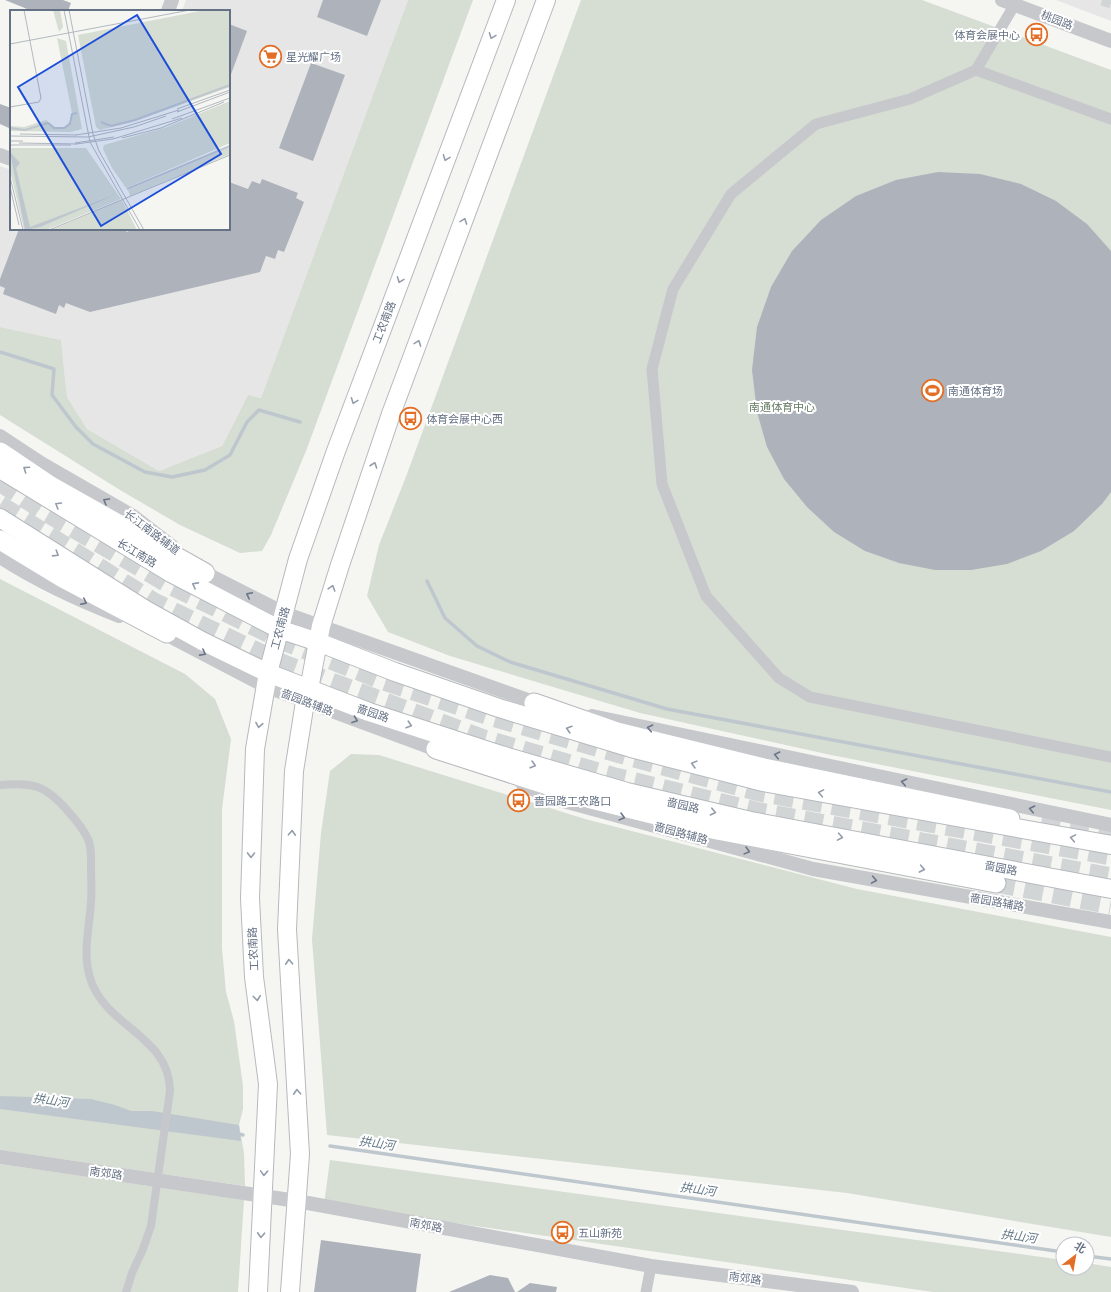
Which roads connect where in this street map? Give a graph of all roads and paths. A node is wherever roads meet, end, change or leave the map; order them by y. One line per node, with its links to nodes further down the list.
1 (172, 0): 5 (street)
2 (506, 0): 18 (main road, 工农南路, one-way to 18)
3 (546, 0): 20 (main road, one-way to 3)
4 (1009, 2): 6 (street, 桃园路); 7 (street)
5 (168, 10)
6 (1111, 41)
7 (976, 70): 8 (street); 25 (street)
8 (1111, 119)
9 (0, 155): 10 (street)
10 (10, 159)
11 (0, 436): 17 (street, 长江南路辅道, one-way to 11)
12 (0, 452): 17 (highway, one-way to 12)
13 (0, 469): 18 (main road, 长江南路, one-way to 13)
14 (0, 518): 21 (main road, one-way to 21)
15 (0, 540): 19 (highway)
16 (0, 557): 19 (street, one-way to 19)
17 (205, 573): 18 (street, 长江南路辅道, one-way to 17)
18 (281, 621): 20 (main road); 21 (main road, 工农南路)
19 (167, 633): 21 (street, one-way to 21)
20 (320, 634): 22 (main road); 23 (street); 29 (main road, one-way to 20)
21 (267, 680): 22 (main road, 啬园路); 34 (main road, 工农南路, one-way to 34)
22 (307, 696): 24 (street, 啬园路辅路, one-way to 24); 31 (main road, 啬园路, one-way to 31); 35 (main road, one-way to 22)
23 (534, 703): 27 (highway); 28 (street, one-way to 23)
24 (436, 749): 30 (highway, one-way to 30); 32 (street, 啬园路辅路, one-way to 32)
25 (1111, 757)
26 (0, 785): 37 (street)
27 (1010, 819)
28 (1111, 825)
29 (1111, 845)
30 (996, 883)
31 (1111, 889)
32 (1111, 922)
33 (0, 1157): 34 (street, 南郊路)
34 (264, 1196): 35 (street, 南郊路); 38 (main road, 工农南路, one-way to 38)
35 (297, 1201): 36 (street, 南郊路); 39 (main road)
36 (651, 1266): 40 (street); 41 (street, 南郊路)
37 (126, 1292)
38 (258, 1292)
39 (290, 1292)
40 (646, 1292)
41 (852, 1292)

